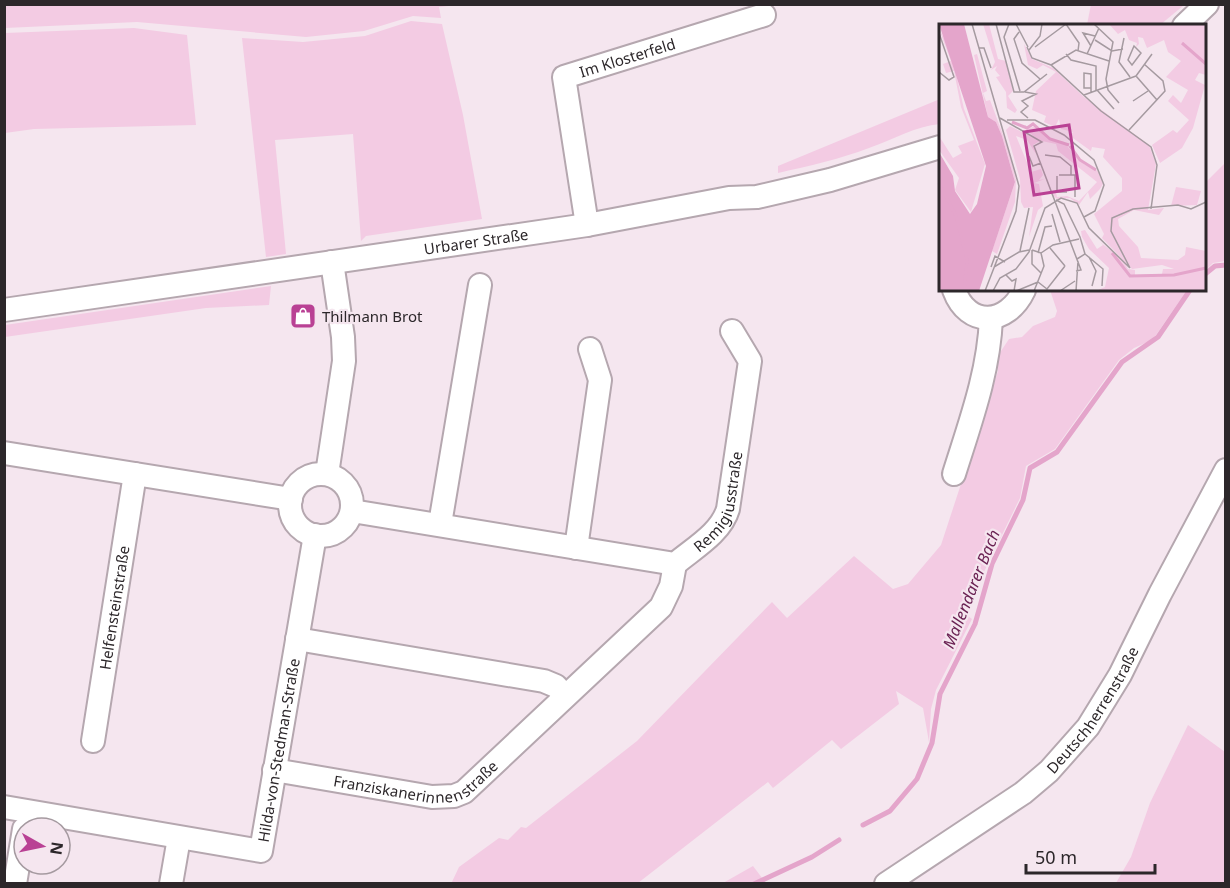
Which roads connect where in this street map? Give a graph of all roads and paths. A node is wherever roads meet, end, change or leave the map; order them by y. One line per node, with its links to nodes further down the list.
1 (1207, 4): 3 (street)
2 (764, 15): 5 (street, Im Klosterfeld)
3 (1186, 24)
4 (939, 147): 5 (street, Urbarer Straße)
5 (587, 225): 6 (street, Urbarer Straße)
6 (332, 262): 10 (street, Urbarer Straße); 17 (street)
7 (480, 285): 21 (street)
8 (954, 291): 11 (street)
9 (1023, 291): 11 (street)
10 (4, 309)
11 (991, 318): 18 (street)
12 (732, 331): 24 (street, Remigiusstraße)
13 (590, 350): 23 (street)
14 (4, 453): 16 (street)
15 (1226, 470): 34 (street, Deutschherrenstraße)
16 (135, 474): 19 (street); 27 (street, Helfensteinstraße)
17 (327, 474): 19 (street); 20 (street)
18 (954, 474)
19 (291, 499): 22 (street)
20 (352, 511): 21 (street, Remigiusstraße); 22 (street)
21 (440, 524): 23 (street, Remigiusstraße)
22 (315, 536): 25 (street, Hilda-von-Stedman-Straße)
23 (576, 548): 24 (street, Remigiusstraße)
24 (675, 564): 26 (street, Franziskanerinnenstraße)
25 (297, 639): 26 (street); 28 (street, Hilda-von-Stedman-Straße)
26 (565, 696): 28 (street, Franziskanerinnenstraße)
27 (93, 741)
28 (274, 770): 32 (street, Hilda-von-Stedman-Straße)
29 (4, 807): 30 (street, Hilda-von-Stedman-Straße)
30 (17, 816)
31 (72, 827): 32 (street, Hilda-von-Stedman-Straße)
32 (179, 838): 33 (street)
33 (171, 884)
34 (886, 884)

